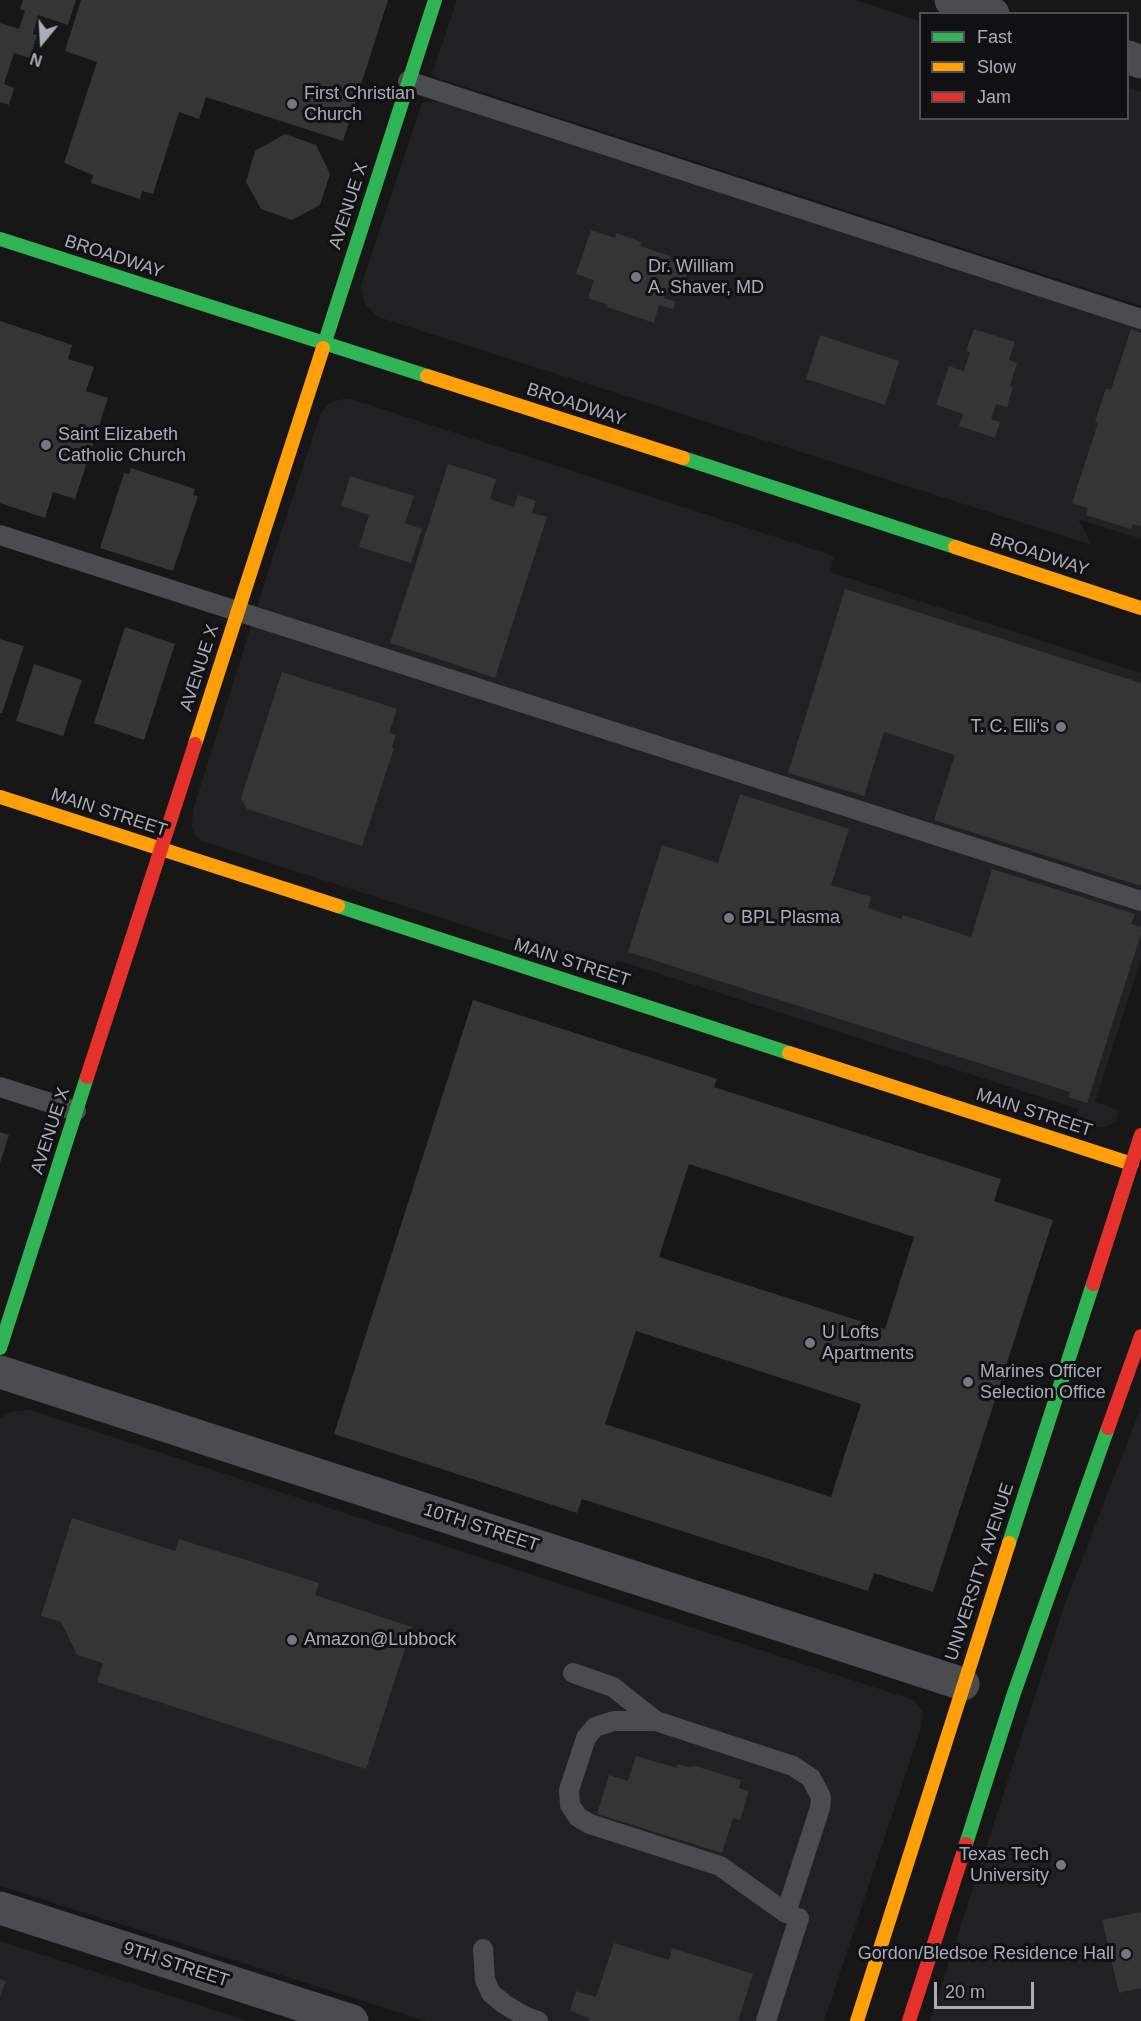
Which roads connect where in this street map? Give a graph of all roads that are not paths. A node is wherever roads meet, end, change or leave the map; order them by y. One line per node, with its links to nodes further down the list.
1 (435, 0): 4 (main road, AVENUE X)
2 (951, 0): 3 (street)
3 (987, 12)
4 (408, 81): 6 (lane); 7 (main road, AVENUE X)
5 (0, 239): 7 (main road, BROADWAY)
6 (1141, 320)
7 (323, 344): 9 (main road, BROADWAY); 10 (main road, AVENUE X)
8 (0, 535): 10 (lane)
9 (1141, 608)
10 (237, 612): 12 (main road, AVENUE X); 13 (lane)
11 (0, 797): 12 (main road, MAIN STREET)
12 (160, 849): 15 (main road, AVENUE X); 17 (main road, MAIN STREET)
13 (1141, 901)
14 (0, 1087): 15 (lane)
15 (76, 1111): 19 (main road, AVENUE X)
16 (1141, 1135): 17 (main road, UNIVERSITY AVENUE)
17 (1132, 1164): 22 (main road, UNIVERSITY AVENUE)
18 (1141, 1336): 31 (main road)
19 (0, 1348)
20 (0, 1372): 22 (street, 10TH STREET)
21 (573, 1673): 23 (lane)
22 (963, 1684): 30 (main road, UNIVERSITY AVENUE)
23 (656, 1721): 23 (lane)
24 (0, 1908): 27 (street, 9TH STREET)
25 (799, 1918): 29 (lane)
26 (483, 1949): 28 (lane)
27 (352, 2021)
28 (538, 2021)
29 (766, 2021)
30 (857, 2021)
31 (909, 2021)

